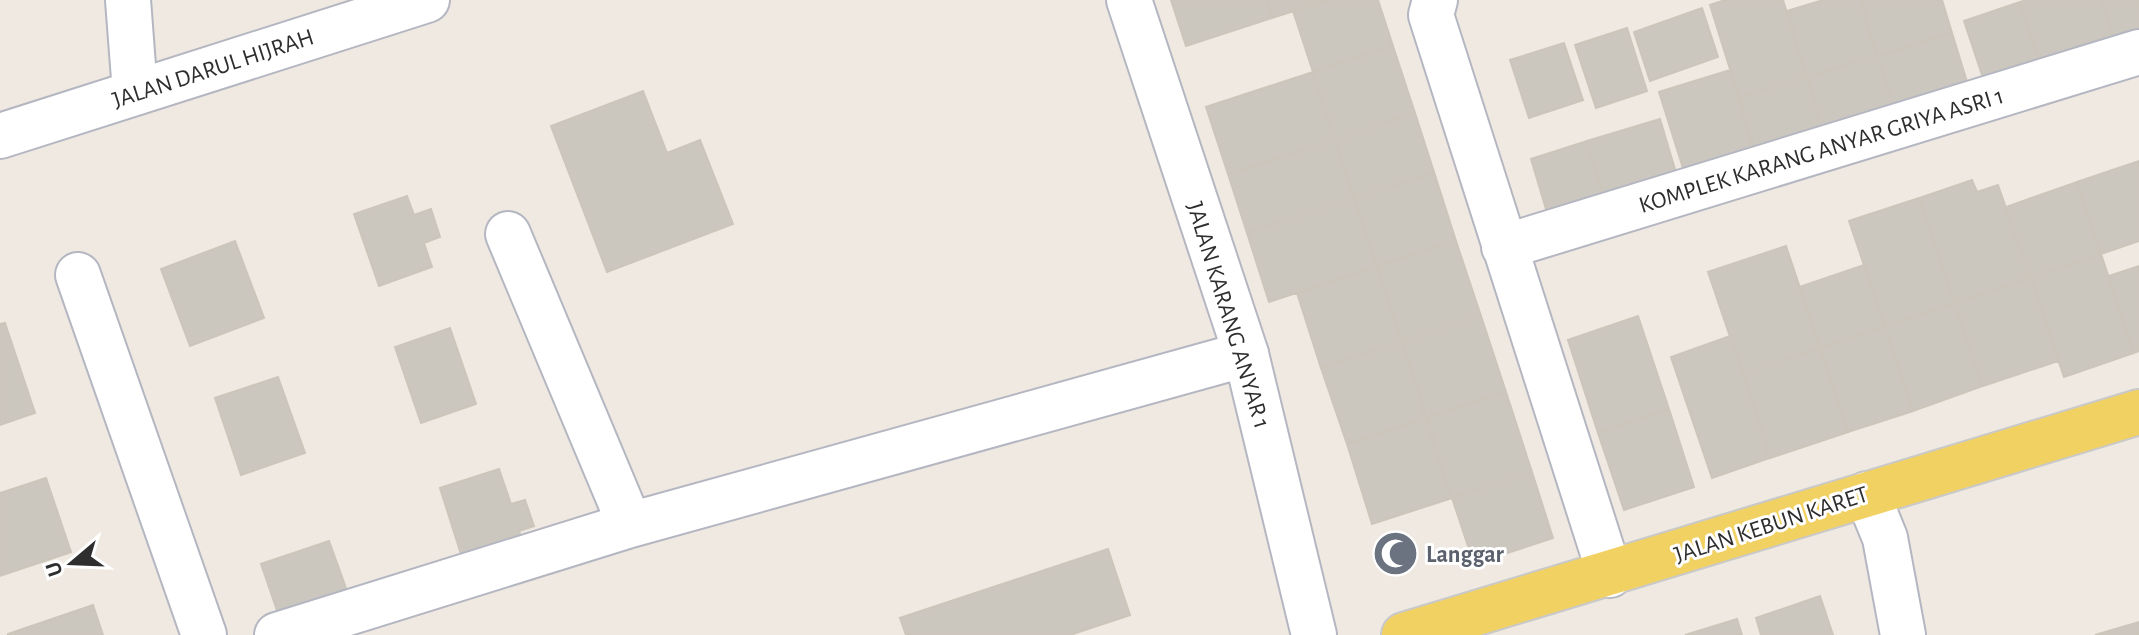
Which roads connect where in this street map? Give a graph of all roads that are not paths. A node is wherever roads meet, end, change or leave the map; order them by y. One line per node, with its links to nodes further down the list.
1 (128, 0): 6 (street)
2 (427, 0): 6 (street, JALAN DARUL HIJRAH)
3 (1129, 0): 11 (street, JALAN KARANG ANYAR 1)
4 (1435, 0): 9 (street)
5 (2139, 52): 9 (street, KOMPLEK KARANG ANYAR GRIYA ASRI 1)
6 (135, 92): 7 (street, JALAN DARUL HIJRAH)
7 (0, 136)
8 (508, 234): 14 (street)
9 (1504, 247): 15 (street)
10 (78, 275): 16 (street)
11 (1246, 354): 14 (street); 18 (street, JALAN KARANG ANYAR 1)
12 (2139, 412): 13 (main road, JALAN KEBUN KARET)
13 (1867, 494): 15 (main road, JALAN KEBUN KARET); 20 (street)
14 (630, 525): 17 (street)
15 (1610, 575): 19 (main road, JALAN KEBUN KARET)
16 (204, 635)
17 (277, 635)
18 (1314, 635)
19 (1404, 635)
20 (1903, 635)

